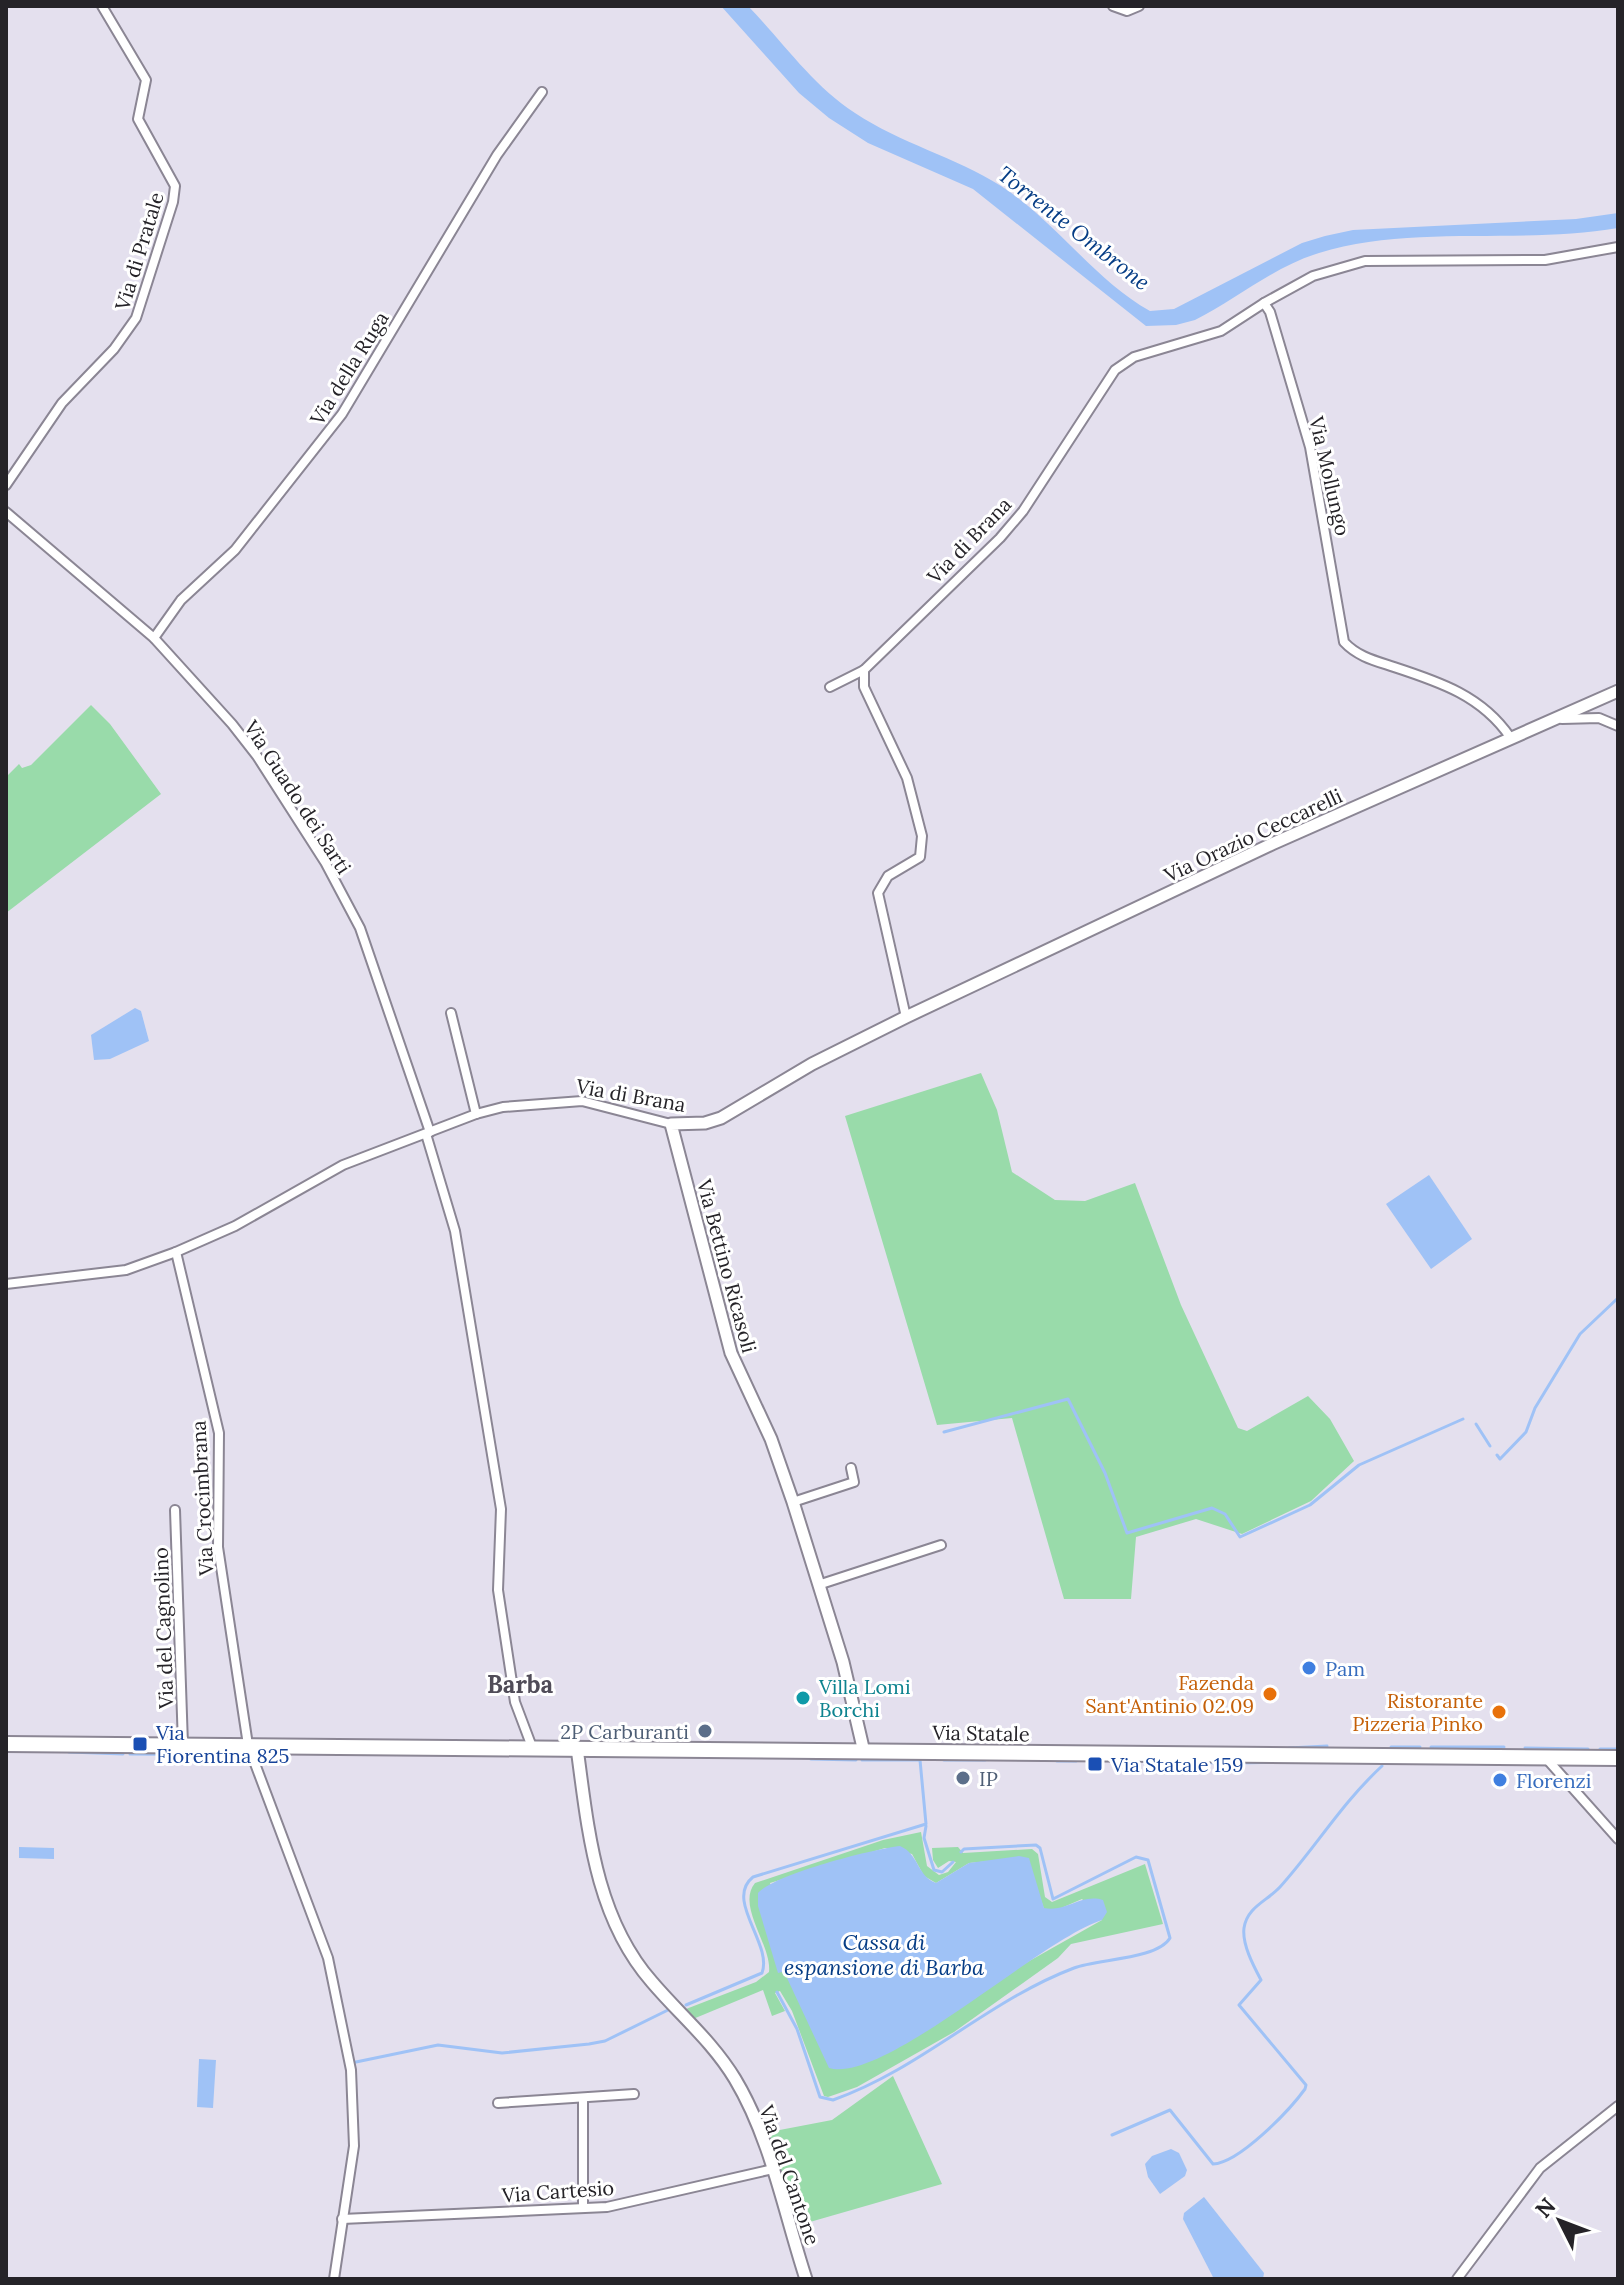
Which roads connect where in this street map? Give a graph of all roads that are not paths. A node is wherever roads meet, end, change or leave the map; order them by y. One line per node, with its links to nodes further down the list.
1 (102, 6): 7 (street, Via di Pratale)
2 (1113, 6): 3 (street)
3 (1139, 6)
4 (542, 92): 9 (street, Via della Ruga)
5 (1618, 247): 6 (street)
6 (1264, 303): 10 (street, Via di Brana); 15 (street, Via Mollungo)
7 (6, 485)
8 (6, 512): 9 (street, Via Guado dei Sarti)
9 (154, 638): 20 (street, Via Guado dei Sarti)
10 (864, 670): 11 (street, Via di Brana); 17 (street)
11 (830, 687)
12 (1618, 691): 13 (street, Via Orazio Ceccarelli)
13 (1553, 719): 14 (street); 15 (street, Via Orazio Ceccarelli)
14 (1618, 726)
15 (1510, 737): 17 (street, Via Orazio Ceccarelli)
16 (451, 1013): 18 (street)
17 (906, 1017): 19 (street, Via di Brana)
18 (476, 1114): 19 (street, Via di Brana); 20 (street, Via di Brana)
19 (671, 1124): 24 (street, Via Bettino Ricasoli)
20 (428, 1133): 21 (street, Via di Brana); 31 (street)
21 (176, 1252): 22 (street, Via di Brana); 30 (street, Via Crocimbrana)
22 (6, 1284)
23 (851, 1468): 24 (street)
24 (793, 1502): 27 (street, Via Bettino Ricasoli)
25 (175, 1510): 29 (street, Via del Cagnolino)
26 (941, 1545): 27 (street)
27 (818, 1585): 33 (street, Via Bettino Ricasoli)
28 (6, 1744): 29 (main road, Via Statale)
29 (183, 1745): 30 (main road, Via Statale)
30 (248, 1745): 31 (main road, Via Statale); 43 (street, Via Crocimbrana)
31 (532, 1747): 32 (main road, Via Statale)
32 (577, 1748): 33 (main road, Via Statale); 41 (street, Via del Cantone)
33 (864, 1752): 34 (main road, Via Statale)
34 (1545, 1757): 35 (main road, Via Statale); 36 (street)
35 (1618, 1758)
36 (1618, 1839)
37 (634, 2094): 38 (street)
38 (583, 2098): 39 (street); 42 (street)
39 (498, 2103)
40 (1618, 2106): 46 (street)
41 (773, 2169): 42 (street, Via Cartesio); 45 (street, Via del Cantone)
42 (583, 2208): 43 (street, Via Cartesio)
43 (342, 2219): 44 (street, Via Crocimbrana)
44 (334, 2279)
45 (806, 2279)
46 (1457, 2279)

